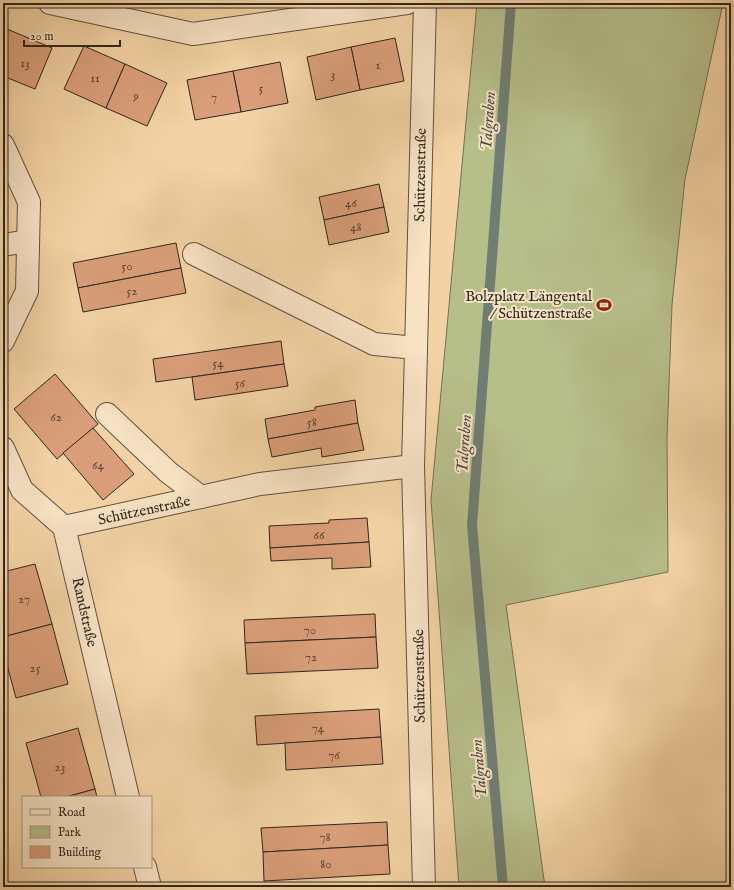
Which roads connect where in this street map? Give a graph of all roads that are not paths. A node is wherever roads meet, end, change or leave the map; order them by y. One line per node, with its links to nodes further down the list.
1 (50, 3): 2 (street)
2 (407, 3)
3 (424, 3): 9 (street, Schützenstraße)
4 (3, 145): 5 (street)
5 (28, 241): 6 (street); 8 (street)
6 (3, 245)
7 (194, 254): 9 (street)
8 (3, 341)
9 (416, 348): 12 (street, Schützenstraße)
10 (107, 414): 13 (street)
11 (3, 448): 14 (street)
12 (413, 466): 13 (street, Schützenstraße); 18 (street, Schützenstraße)
13 (201, 497): 14 (street, Schützenstraße)
14 (64, 527): 15 (street, Randstraße)
15 (128, 796)
16 (145, 868): 17 (street)
17 (150, 887)
18 (424, 887)

